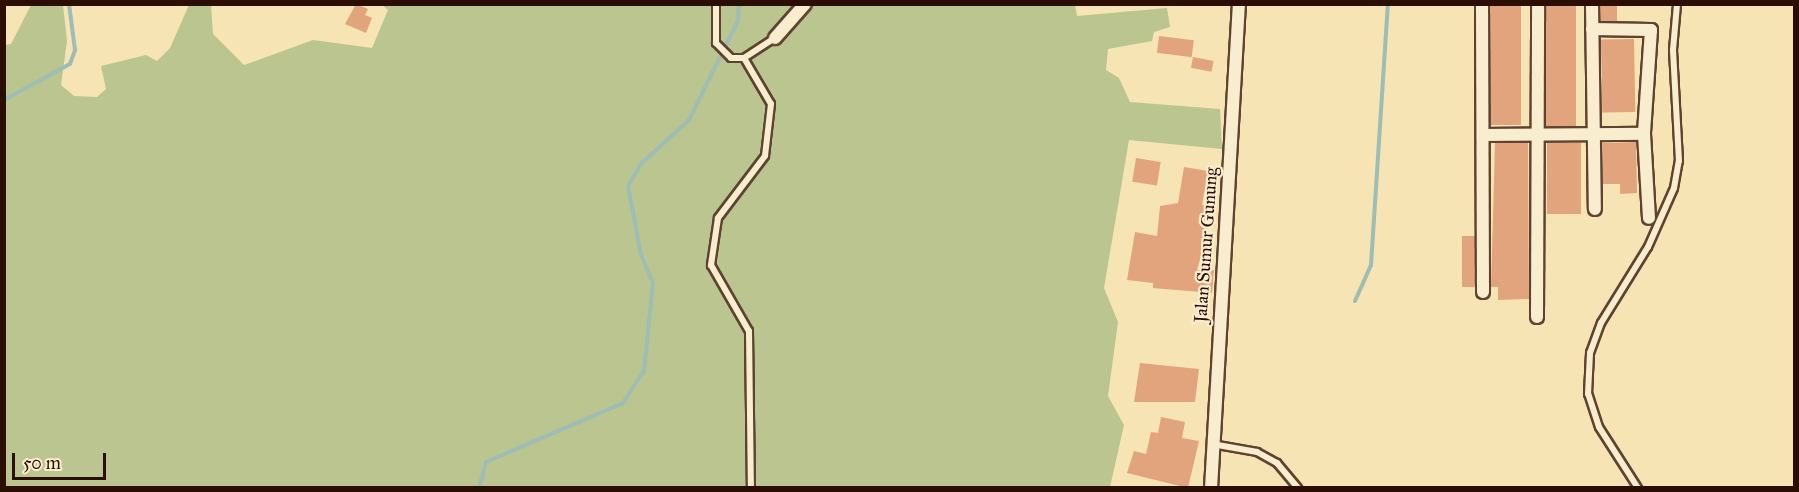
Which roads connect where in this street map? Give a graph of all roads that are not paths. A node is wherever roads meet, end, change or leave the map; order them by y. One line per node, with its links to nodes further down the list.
1 (716, 4): 10 (lane)
2 (805, 4): 9 (street)
3 (1239, 4): 19 (street, Jalan Sumur Gunung)
4 (1482, 4): 14 (street)
5 (1538, 4): 12 (street)
6 (1592, 4): 8 (street)
7 (1677, 4): 23 (lane)
8 (1592, 29): 11 (street); 13 (street)
9 (775, 38): 10 (lane)
10 (744, 58): 20 (lane)
11 (1593, 131): 12 (street); 13 (street); 15 (street)
12 (1540, 134): 14 (street); 18 (street)
13 (1644, 134): 16 (street)
14 (1485, 135): 17 (street)
15 (1595, 209)
16 (1649, 218)
17 (1483, 292)
18 (1537, 317)
19 (1212, 444): 21 (street, Jalan Sumur Gunung); 22 (lane)
20 (751, 488)
21 (1211, 488)
22 (1298, 488)
23 (1638, 488)

